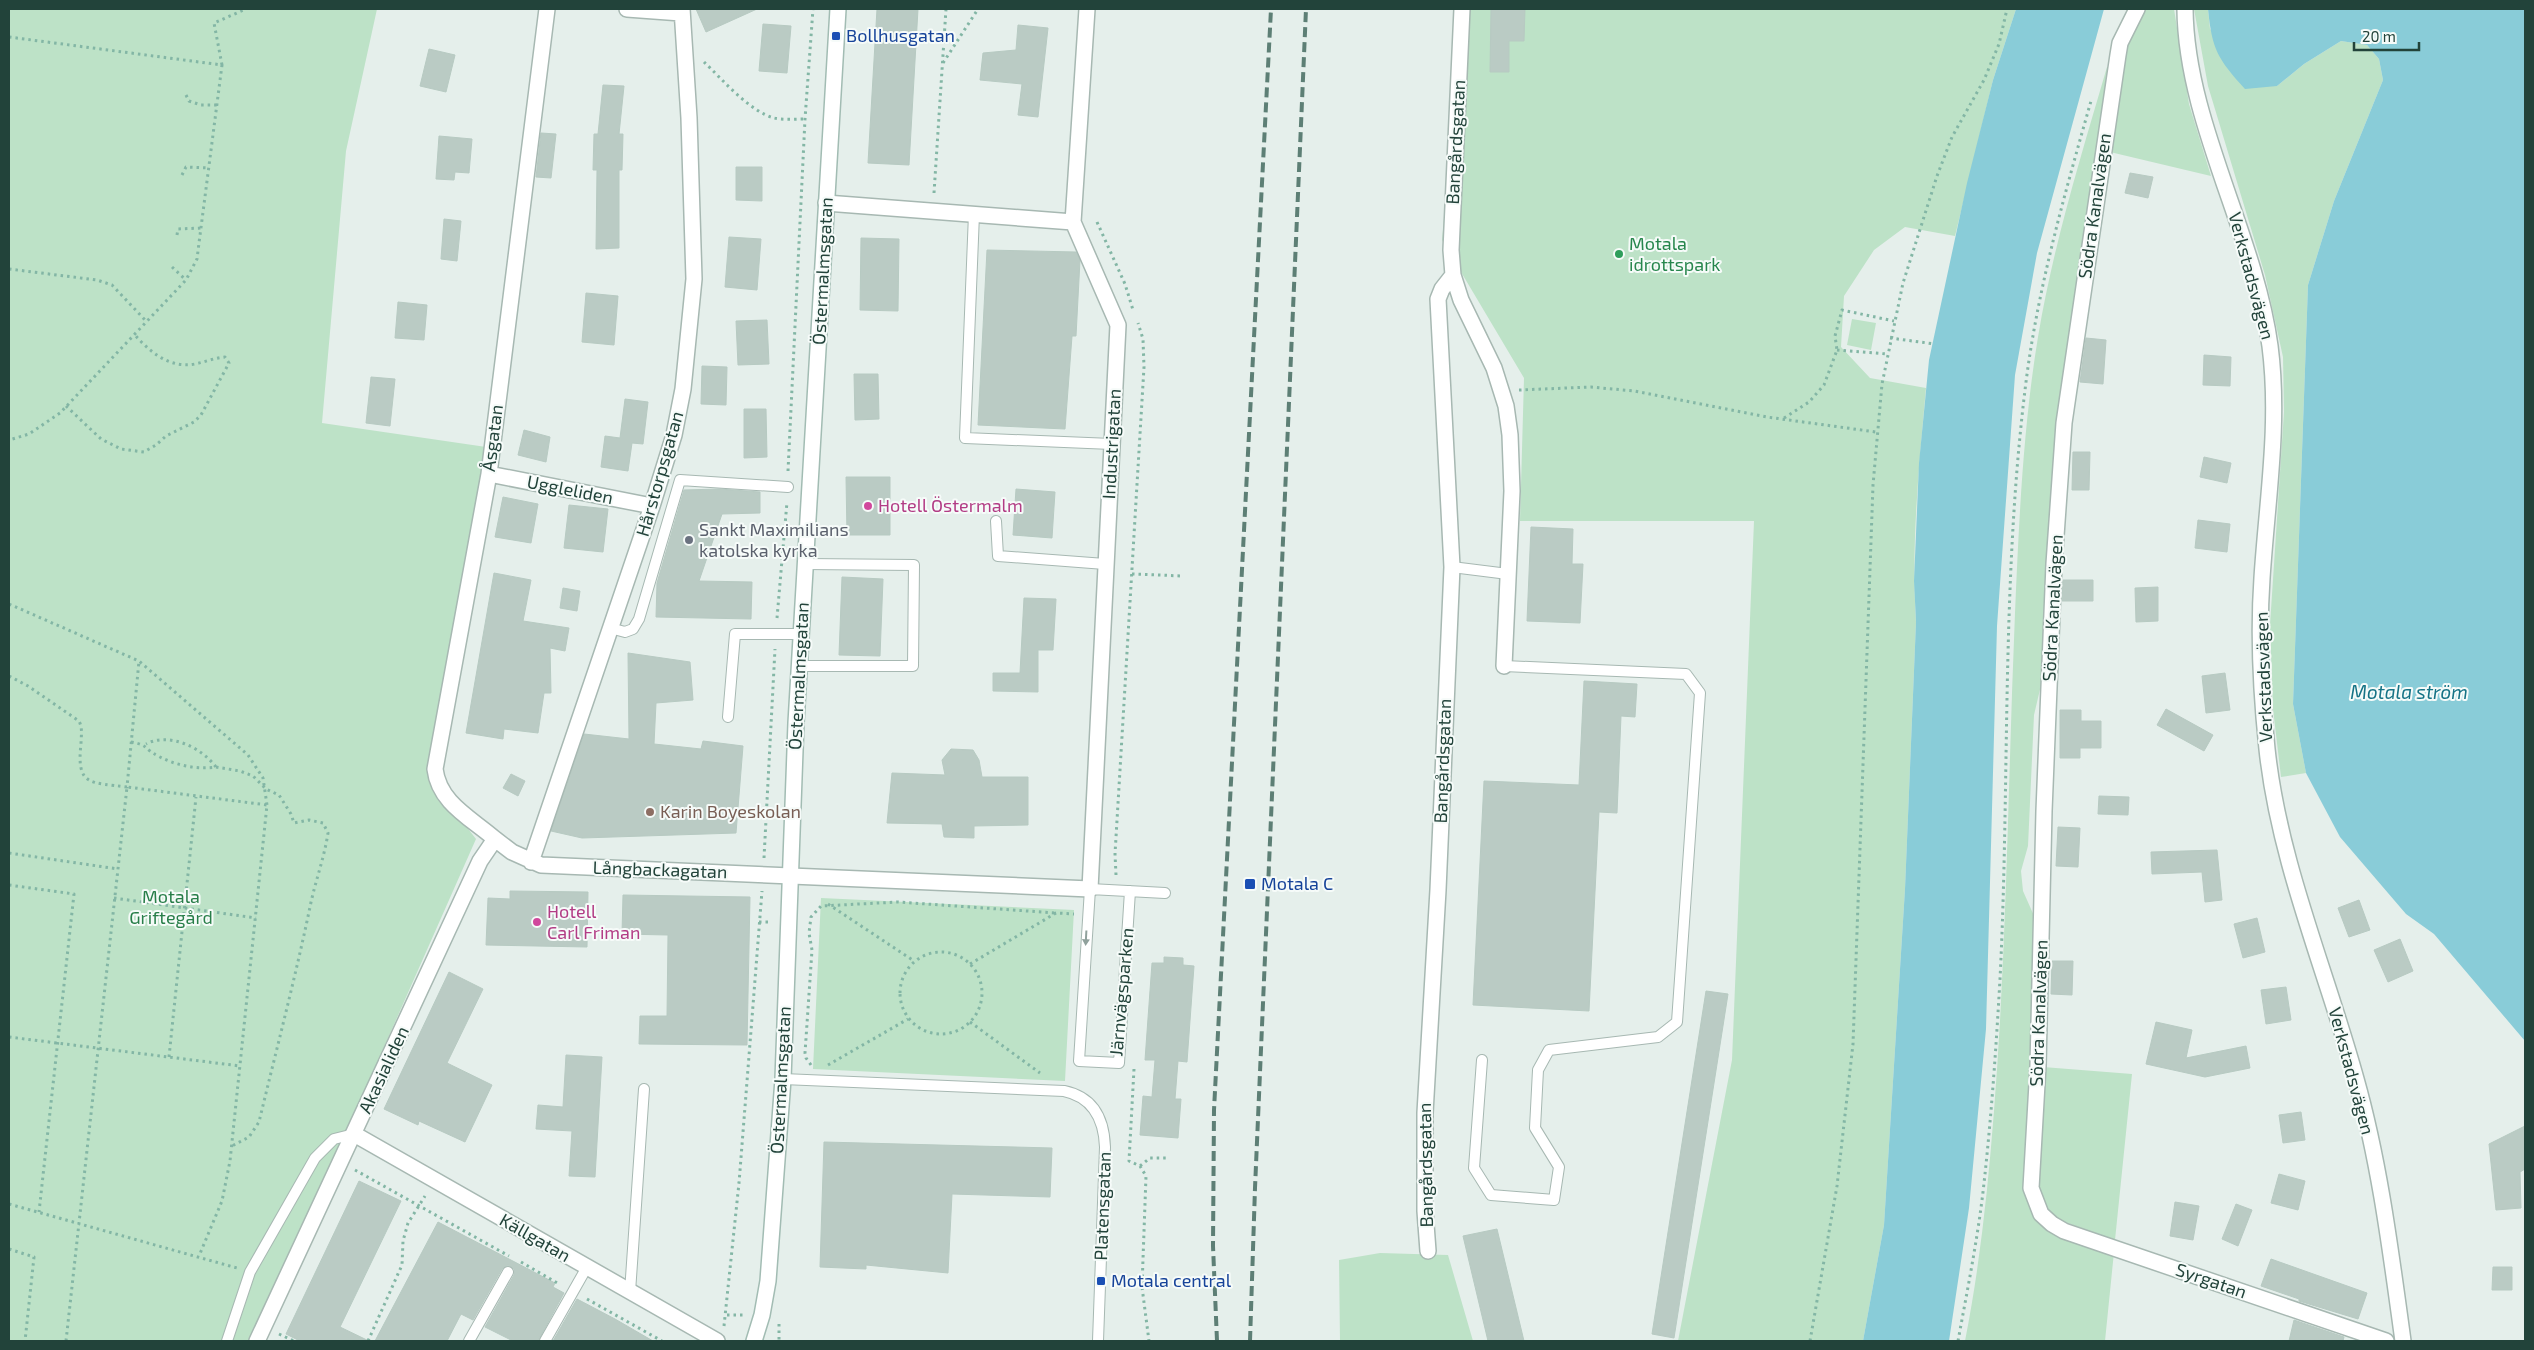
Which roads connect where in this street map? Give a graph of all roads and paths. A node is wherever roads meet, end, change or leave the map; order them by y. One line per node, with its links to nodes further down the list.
1 (246, 9): 17 (path)
2 (547, 9): 50 (street, Åsgatan)
3 (627, 9): 13 (street)
4 (813, 9): 21 (path)
5 (838, 9): 24 (street, Östermalmsgatan)
6 (946, 9): 16 (path)
7 (978, 9): 16 (path)
8 (1087, 9): 27 (street, Industrigatan)
9 (1462, 9): 33 (street, Bangårdsgatan)
10 (2007, 9): 38 (path)
11 (2137, 9): 116 (street, Södra Kanalvägen)
12 (2184, 9): 143 (street, Verkstadsvägen)
13 (681, 11): 15 (street, Hårstorpsgatan)
14 (9, 37): 17 (path)
15 (684, 43): 21 (path); 52 (street, Hårstorpsgatan)
16 (943, 63): 25 (path)
17 (222, 65): 20 (path)
18 (186, 95): 20 (path)
19 (2092, 99): 141 (path)
20 (217, 105): 22 (path)
21 (805, 119): 51 (path)
22 (209, 168): 23 (path); 29 (path)
23 (182, 175)
24 (826, 203): 25 (street); 54 (street, Östermalmsgatan)
25 (933, 211): 26 (street)
26 (974, 214): 27 (street); 49 (lane)
27 (1073, 222): 49 (street, Industrigatan)
28 (1097, 222): 35 (path)
29 (201, 228): 30 (path); 34 (path)
30 (177, 235)
31 (172, 267): 34 (path)
32 (9, 269): 37 (path)
33 (1453, 276): 44 (street, Bangårdsgatan); 56 (street, Bangårdsgatan)
34 (186, 280): 37 (path)
35 (1134, 311)
36 (1137, 320): 57 (path)
37 (147, 321): 39 (path)
38 (1894, 321): 40 (path); 42 (path)
39 (134, 334): 45 (path); 45 (path)
40 (1890, 338): 41 (path); 43 (path)
41 (1935, 344)
42 (1837, 350): 43 (path); 46 (path)
43 (1887, 354): 47 (path)
44 (1501, 391): 46 (path); 58 (street, Bangårdsgatan)
45 (66, 406): 48 (path)
46 (1783, 419): 47 (path)
47 (1876, 432): 140 (path)
48 (9, 440)
49 (1112, 444): 55 (street, Industrigatan)
50 (489, 474): 52 (street, Uggleliden); 76 (street, Åsgatan)
51 (788, 487): 61 (lane); 62 (path)
52 (652, 506): 61 (street, Hårstorpsgatan)
53 (996, 521): 55 (lane)
54 (805, 564): 63 (street, Östermalmsgatan); 65 (lane)
55 (1105, 564): 83 (street, Industrigatan)
56 (1452, 567): 58 (lane); 119 (street, Bangårdsgatan)
57 (1132, 574): 59 (path); 84 (path)
58 (1508, 574): 66 (street, Bangårdsgatan)
59 (1183, 576)
60 (9, 604): 64 (path)
61 (610, 628): 78 (street, Hårstorpsgatan)
62 (776, 634): 63 (lane); 68 (lane); 80 (path)
63 (802, 634): 65 (street, Östermalmsgatan)
64 (139, 661): 69 (path); 73 (path)
65 (800, 666): 81 (street, Östermalmsgatan)
66 (1504, 666): 100 (lane)
67 (9, 676): 72 (path)
68 (728, 717)
69 (131, 742): 70 (path); 72 (path)
70 (146, 744): 71 (path); 71 (path)
71 (216, 767): 73 (path)
72 (126, 787): 74 (path); 79 (path)
73 (266, 789): 75 (path); 108 (path)
74 (196, 797): 75 (path); 89 (path)
75 (267, 805): 92 (path)
76 (495, 839): 78 (street); 107 (street, Akasialiden)
77 (9, 853): 79 (path)
78 (531, 862): 80 (street, Långbackagatan)
79 (118, 869): 87 (path)
80 (763, 873): 81 (street, Långbackagatan); 127 (path)
81 (789, 874): 83 (street); 105 (street, Östermalmsgatan)
82 (9, 885): 97 (path)
83 (1090, 889): 84 (lane); 91 (lane, Järnvägsparken)
84 (1116, 891): 85 (lane)
85 (1130, 891): 86 (lane); 101 (lane, Järnvägsparken)
86 (1164, 893)
87 (114, 898): 89 (path); 98 (path)
88 (828, 904): 90 (path); 93 (path); 103 (path)
89 (185, 909): 92 (path); 99 (path)
90 (1056, 914): 91 (path); 94 (path)
91 (1088, 915): 101 (lane, Järnvägsparken, one-way to 101)
92 (256, 918): 102 (path)
93 (914, 961): 94 (path); 95 (path)
94 (970, 964): 95 (path)
95 (908, 1019): 104 (path)
96 (9, 1037): 97 (path)
97 (57, 1043): 98 (path); 115 (path)
98 (98, 1048): 99 (path); 117 (path)
99 (170, 1057): 102 (path)
100 (1482, 1060)
101 (1119, 1064): 111 (path)
102 (240, 1066): 108 (path)
103 (814, 1067)
104 (822, 1068)
105 (783, 1080): 137 (street, Östermalmsgatan); 138 (lane, Platensgatan)
106 (644, 1089): 125 (lane)
107 (354, 1134): 110 (street, Akasialiden); 112 (street, Källgatan); 122 (lane)
108 (231, 1146): 120 (path)
109 (1166, 1158): 111 (path)
110 (341, 1164): 114 (path); 131 (street, Akasialiden)
111 (1140, 1166): 139 (path)
112 (435, 1180): 114 (path); 121 (street, Källgatan)
113 (9, 1204): 115 (path)
114 (419, 1206): 124 (path); 133 (path)
115 (38, 1212): 117 (path)
116 (2041, 1214): 142 (street, Syrgatan)
117 (78, 1223): 120 (path); 129 (path)
118 (9, 1249): 128 (path)
119 (1428, 1251)
120 (199, 1256): 122 (path)
121 (587, 1267): 124 (lane); 125 (street, Källgatan)
122 (250, 1272): 130 (lane)
123 (508, 1272): 134 (lane)
124 (573, 1291): 135 (lane); 136 (path)
125 (630, 1292): 127 (street, Källgatan)
126 (279, 1334): 132 (path)
127 (720, 1337)
128 (25, 1341)
129 (66, 1341)
130 (227, 1341)
131 (257, 1341)
132 (294, 1341)
133 (368, 1341)
134 (469, 1341)
135 (544, 1341)
136 (662, 1341)
137 (754, 1341)
138 (1098, 1341)
139 (1149, 1341)
140 (1810, 1341)
141 (1958, 1341)
142 (2386, 1341)
143 (2403, 1341)

